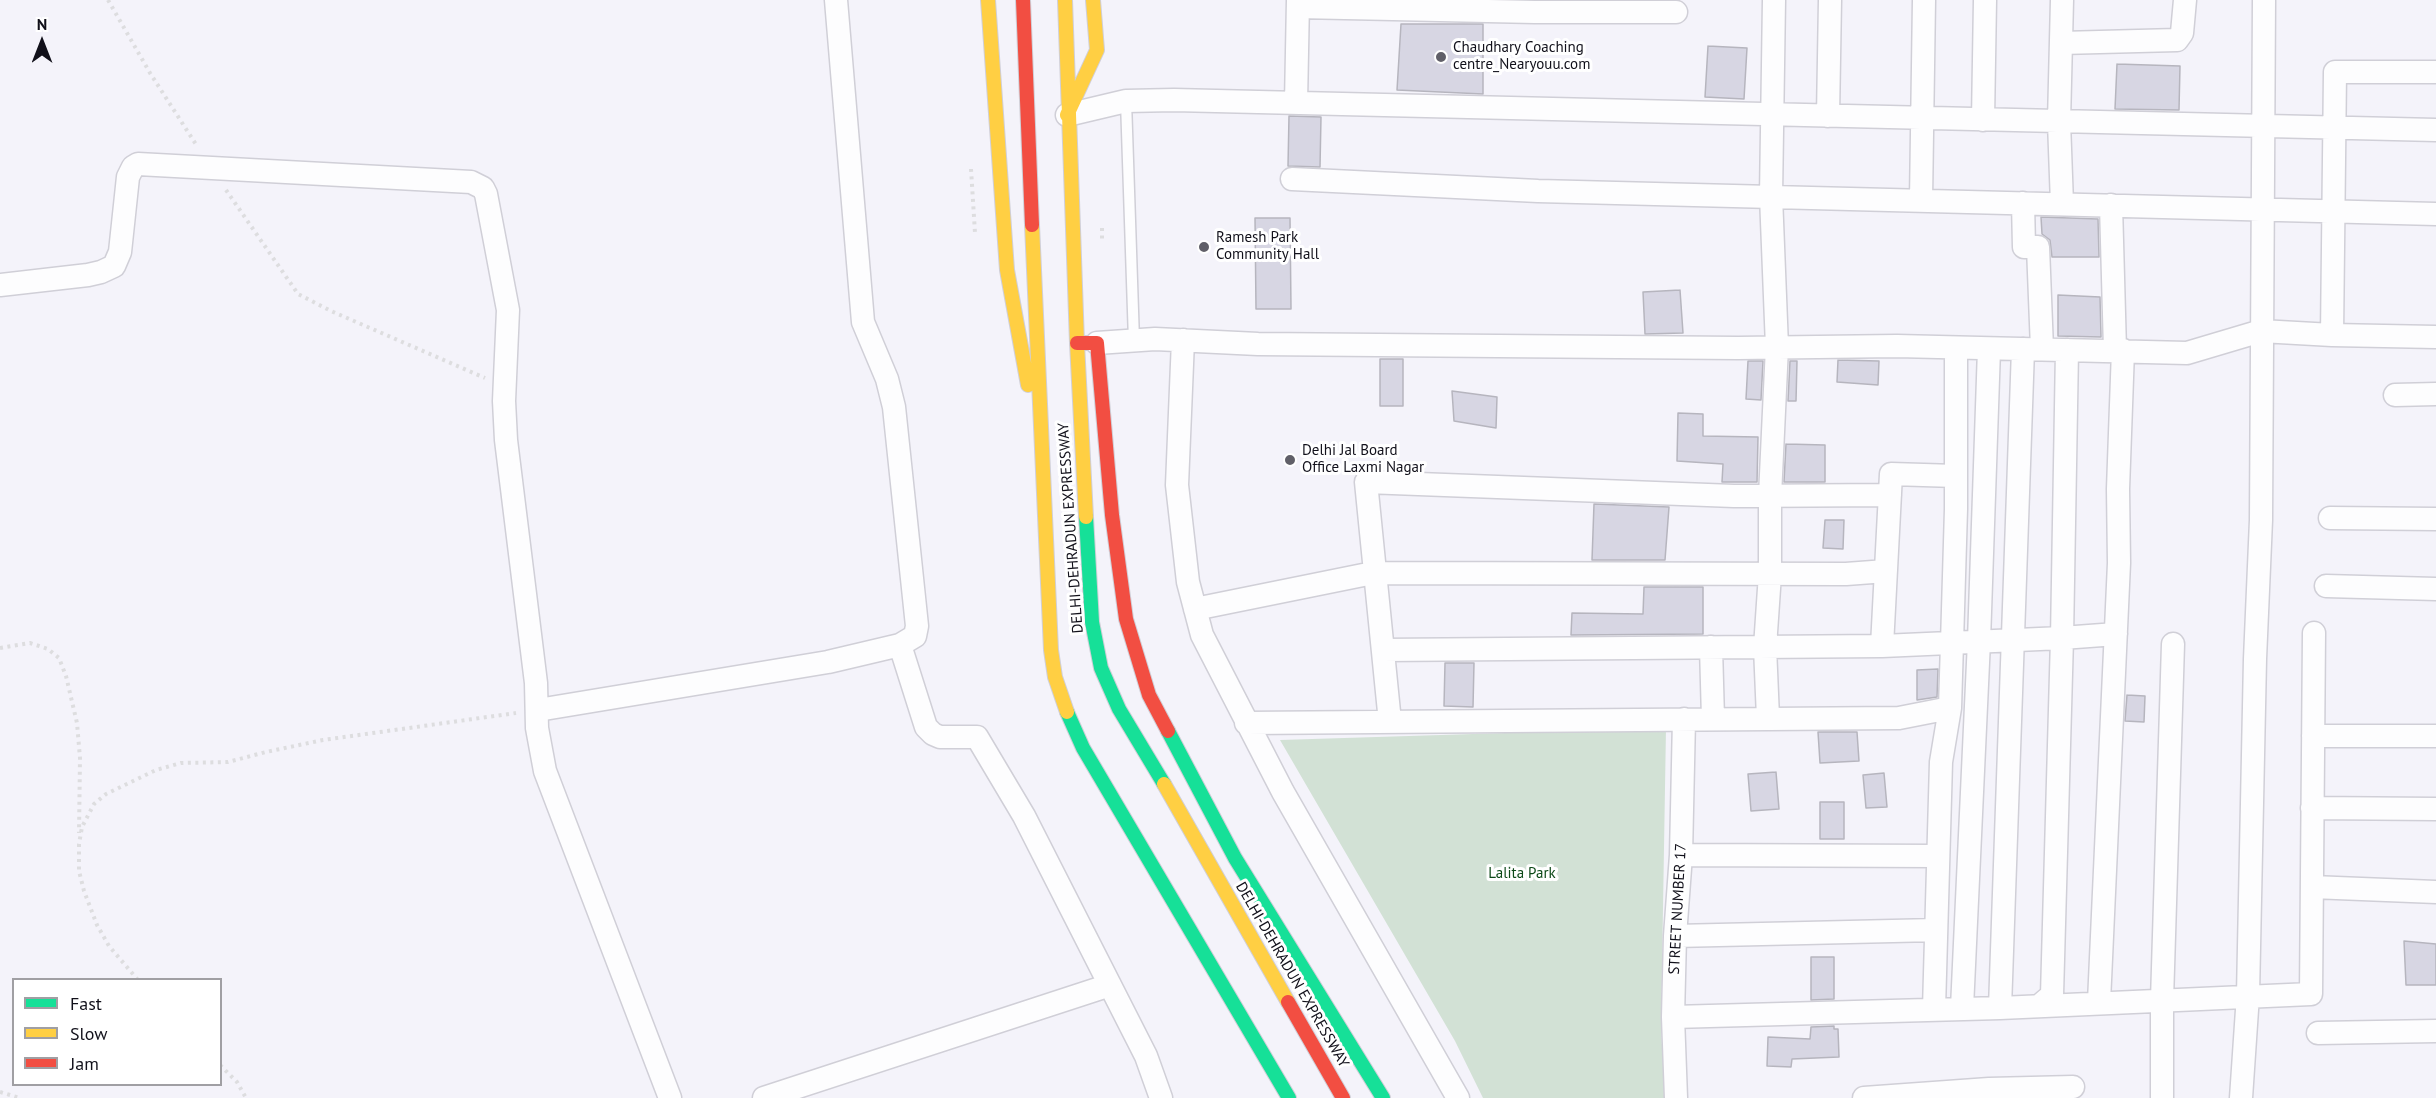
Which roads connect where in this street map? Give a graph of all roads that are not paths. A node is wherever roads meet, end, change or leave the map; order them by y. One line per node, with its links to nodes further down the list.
1 (836, 0): 72 (street)
2 (988, 0): 53 (main road)
3 (1065, 0): 20 (main road, DELHI-DEHRADUN EXPRESSWAY)
4 (1093, 0): 20 (main road)
5 (1774, 0): 21 (street)
6 (1830, 0): 22 (street)
7 (1924, 0): 23 (street)
8 (1984, 0): 24 (street)
9 (2062, 0): 16 (street)
10 (2185, 0): 16 (street)
11 (2264, 0): 26 (street)
12 (1298, 4): 14 (street); 19 (street)
13 (1024, 6): 53 (main road, DELHI-DEHRADUN EXPRESSWAY)
14 (1535, 6): 15 (street)
15 (1676, 12)
16 (2061, 43): 25 (street)
17 (2436, 72): 27 (street)
18 (1125, 101): 19 (street); 20 (street); 43 (lane)
19 (1296, 103): 21 (street)
20 (1067, 115): 44 (main road, DELHI-DEHRADUN EXPRESSWAY)
21 (1773, 115): 22 (street); 30 (street)
22 (1828, 116): 23 (street)
23 (1922, 118): 24 (street); 31 (street)
24 (1983, 120): 25 (street)
25 (2060, 122): 26 (street); 33 (street)
26 (2262, 126): 27 (street); 35 (street)
27 (2334, 128): 28 (street); 36 (street)
28 (2436, 130)
29 (1292, 179): 30 (street)
30 (1771, 196): 31 (street); 45 (street)
31 (1921, 200): 32 (street)
32 (2023, 203): 33 (street); 48 (street)
33 (2062, 204): 34 (street)
34 (2111, 205): 35 (street); 50 (street)
35 (2262, 209): 36 (street); 39 (street)
36 (2333, 211): 37 (street); 40 (street)
37 (2436, 214)
38 (0, 285): 78 (street)
39 (2261, 331): 40 (street); 50 (street); 95 (street)
40 (2332, 335): 41 (street)
41 (2436, 337)
42 (1183, 340): 43 (street); 45 (street); 64 (street)
43 (1134, 341): 44 (street)
44 (1087, 343): 110 (main road, DELHI-DEHRADUN EXPRESSWAY); 111 (main road)
45 (1777, 347): 46 (street); 56 (street)
46 (1956, 348): 47 (street); 54 (street)
47 (1989, 349): 48 (street); 69 (street)
48 (2032, 349): 49 (street); 68 (street)
49 (2067, 350): 50 (street); 67 (street)
50 (2119, 350): 66 (street)
51 (2395, 394): 52 (street)
52 (2436, 394)
53 (1041, 456): 109 (main road, DELHI-DEHRADUN EXPRESSWAY)
54 (1956, 476): 55 (street); 70 (street)
55 (1890, 495): 56 (street); 59 (street)
56 (1770, 496): 60 (street); 61 (street)
57 (2330, 518): 58 (street)
58 (2436, 519)
59 (1886, 571): 61 (street); 73 (street)
60 (1373, 573): 61 (street); 64 (street); 76 (street)
61 (1770, 574): 75 (street)
62 (2326, 586): 63 (street)
63 (2436, 589)
64 (1195, 609): 83 (street)
65 (2314, 633): 84 (street)
66 (2116, 634): 67 (street); 97 (street)
67 (2062, 638): 68 (street); 98 (street)
68 (2013, 639): 69 (street); 100 (street)
69 (1979, 642): 70 (street); 99 (street)
70 (1953, 643): 73 (street); 77 (street)
71 (2173, 644): 96 (street)
72 (900, 645): 78 (street); 94 (street)
73 (1882, 646): 75 (street)
74 (1711, 647): 75 (street); 76 (street); 81 (street)
75 (1765, 647): 79 (street)
76 (1383, 650): 82 (street)
77 (1950, 708): 79 (street); 89 (street)
78 (538, 710): 106 (street)
79 (1768, 718): 81 (street)
80 (1684, 719): 81 (street); 82 (street); 88 (street, STREET NUMBER 17)
81 (1713, 719)
82 (1390, 722): 83 (street)
83 (1246, 723): 112 (street)
84 (2313, 736): 85 (street); 86 (street)
85 (2436, 736)
86 (2313, 808): 87 (street); 90 (street)
87 (2436, 809)
88 (1681, 855): 89 (street); 93 (street, STREET NUMBER 17)
89 (1937, 856): 92 (street)
90 (2312, 887): 91 (street); 95 (street)
91 (2436, 892)
92 (1936, 930): 93 (street); 101 (street)
93 (1675, 936): 102 (street, STREET NUMBER 17)
94 (1110, 985): 107 (street); 108 (street)
95 (2248, 995): 96 (street); 116 (street)
96 (2162, 1000): 97 (street); 115 (street)
97 (2099, 1002): 98 (street)
98 (2039, 1006): 100 (street)
99 (1962, 1008): 100 (street); 101 (street)
100 (2000, 1008)
101 (1934, 1009): 102 (street)
102 (1673, 1017): 113 (street, STREET NUMBER 17)
103 (2436, 1031): 104 (street)
104 (2318, 1033)
105 (2073, 1087): 114 (street)
106 (670, 1098)
107 (764, 1098)
108 (1161, 1098)
109 (1289, 1098)
110 (1343, 1098)
111 (1383, 1098)
112 (1458, 1098)
113 (1676, 1098)
114 (1864, 1098)
115 (2162, 1098)
116 (2241, 1098)

